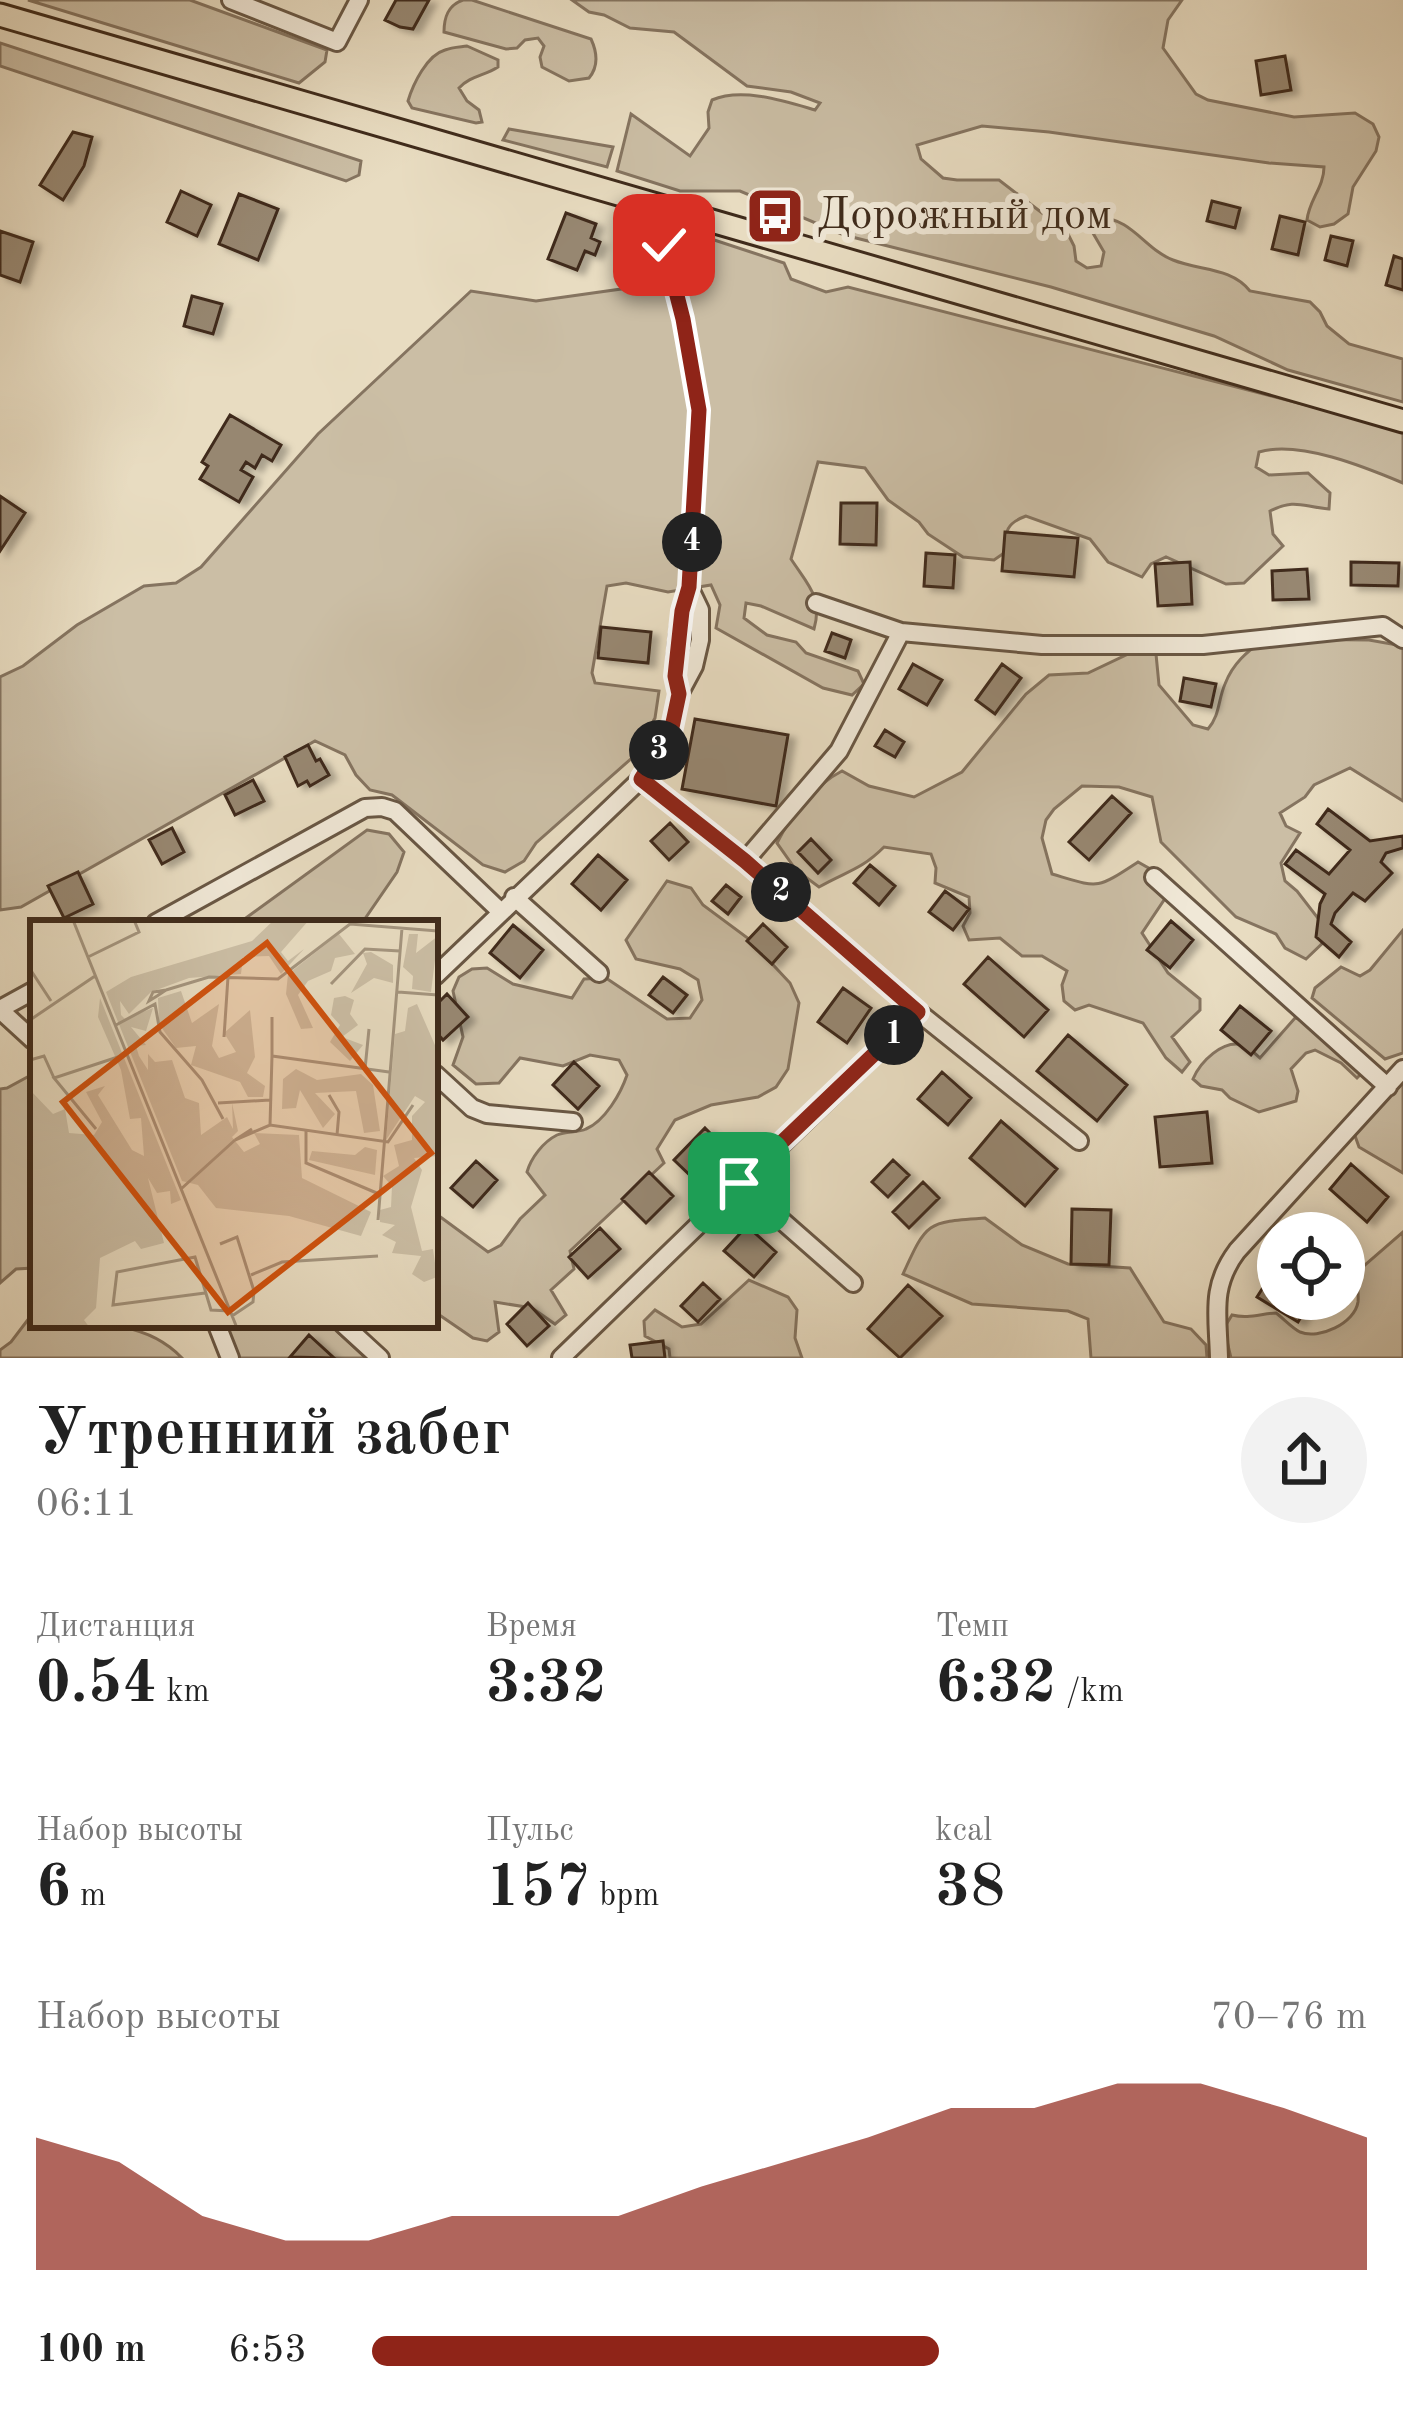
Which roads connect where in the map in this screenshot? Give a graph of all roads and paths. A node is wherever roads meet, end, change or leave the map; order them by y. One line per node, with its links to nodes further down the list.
1 (4, 0): 4 (street)
2 (231, 0): 3 (street)
3 (359, 0)
4 (0, 15): 5 (main road)
5 (662, 206): 6 (main road); 10 (street)
6 (1403, 421)
7 (816, 603): 8 (street)
8 (902, 632): 9 (street); 11 (street)
9 (1403, 639)
10 (641, 779): 11 (street); 13 (street)
11 (745, 861): 19 (street)
12 (1154, 878): 23 (street)
13 (507, 904): 14 (street); 15 (street); 16 (street)
14 (161, 920)
15 (438, 973)
16 (599, 973)
17 (30, 993): 18 (street)
18 (0, 1009): 20 (street)
19 (918, 1012): 25 (street); 26 (street)
20 (30, 1037)
21 (1403, 1069): 23 (street)
22 (438, 1077): 24 (street)
23 (1388, 1087): 33 (street)
24 (573, 1122)
25 (1079, 1141)
26 (739, 1183): 27 (street); 30 (street)
27 (854, 1283)
28 (218, 1328): 31 (street)
29 (347, 1328): 32 (street)
30 (564, 1357)
31 (230, 1358)
32 (380, 1358)
33 (1220, 1358)

